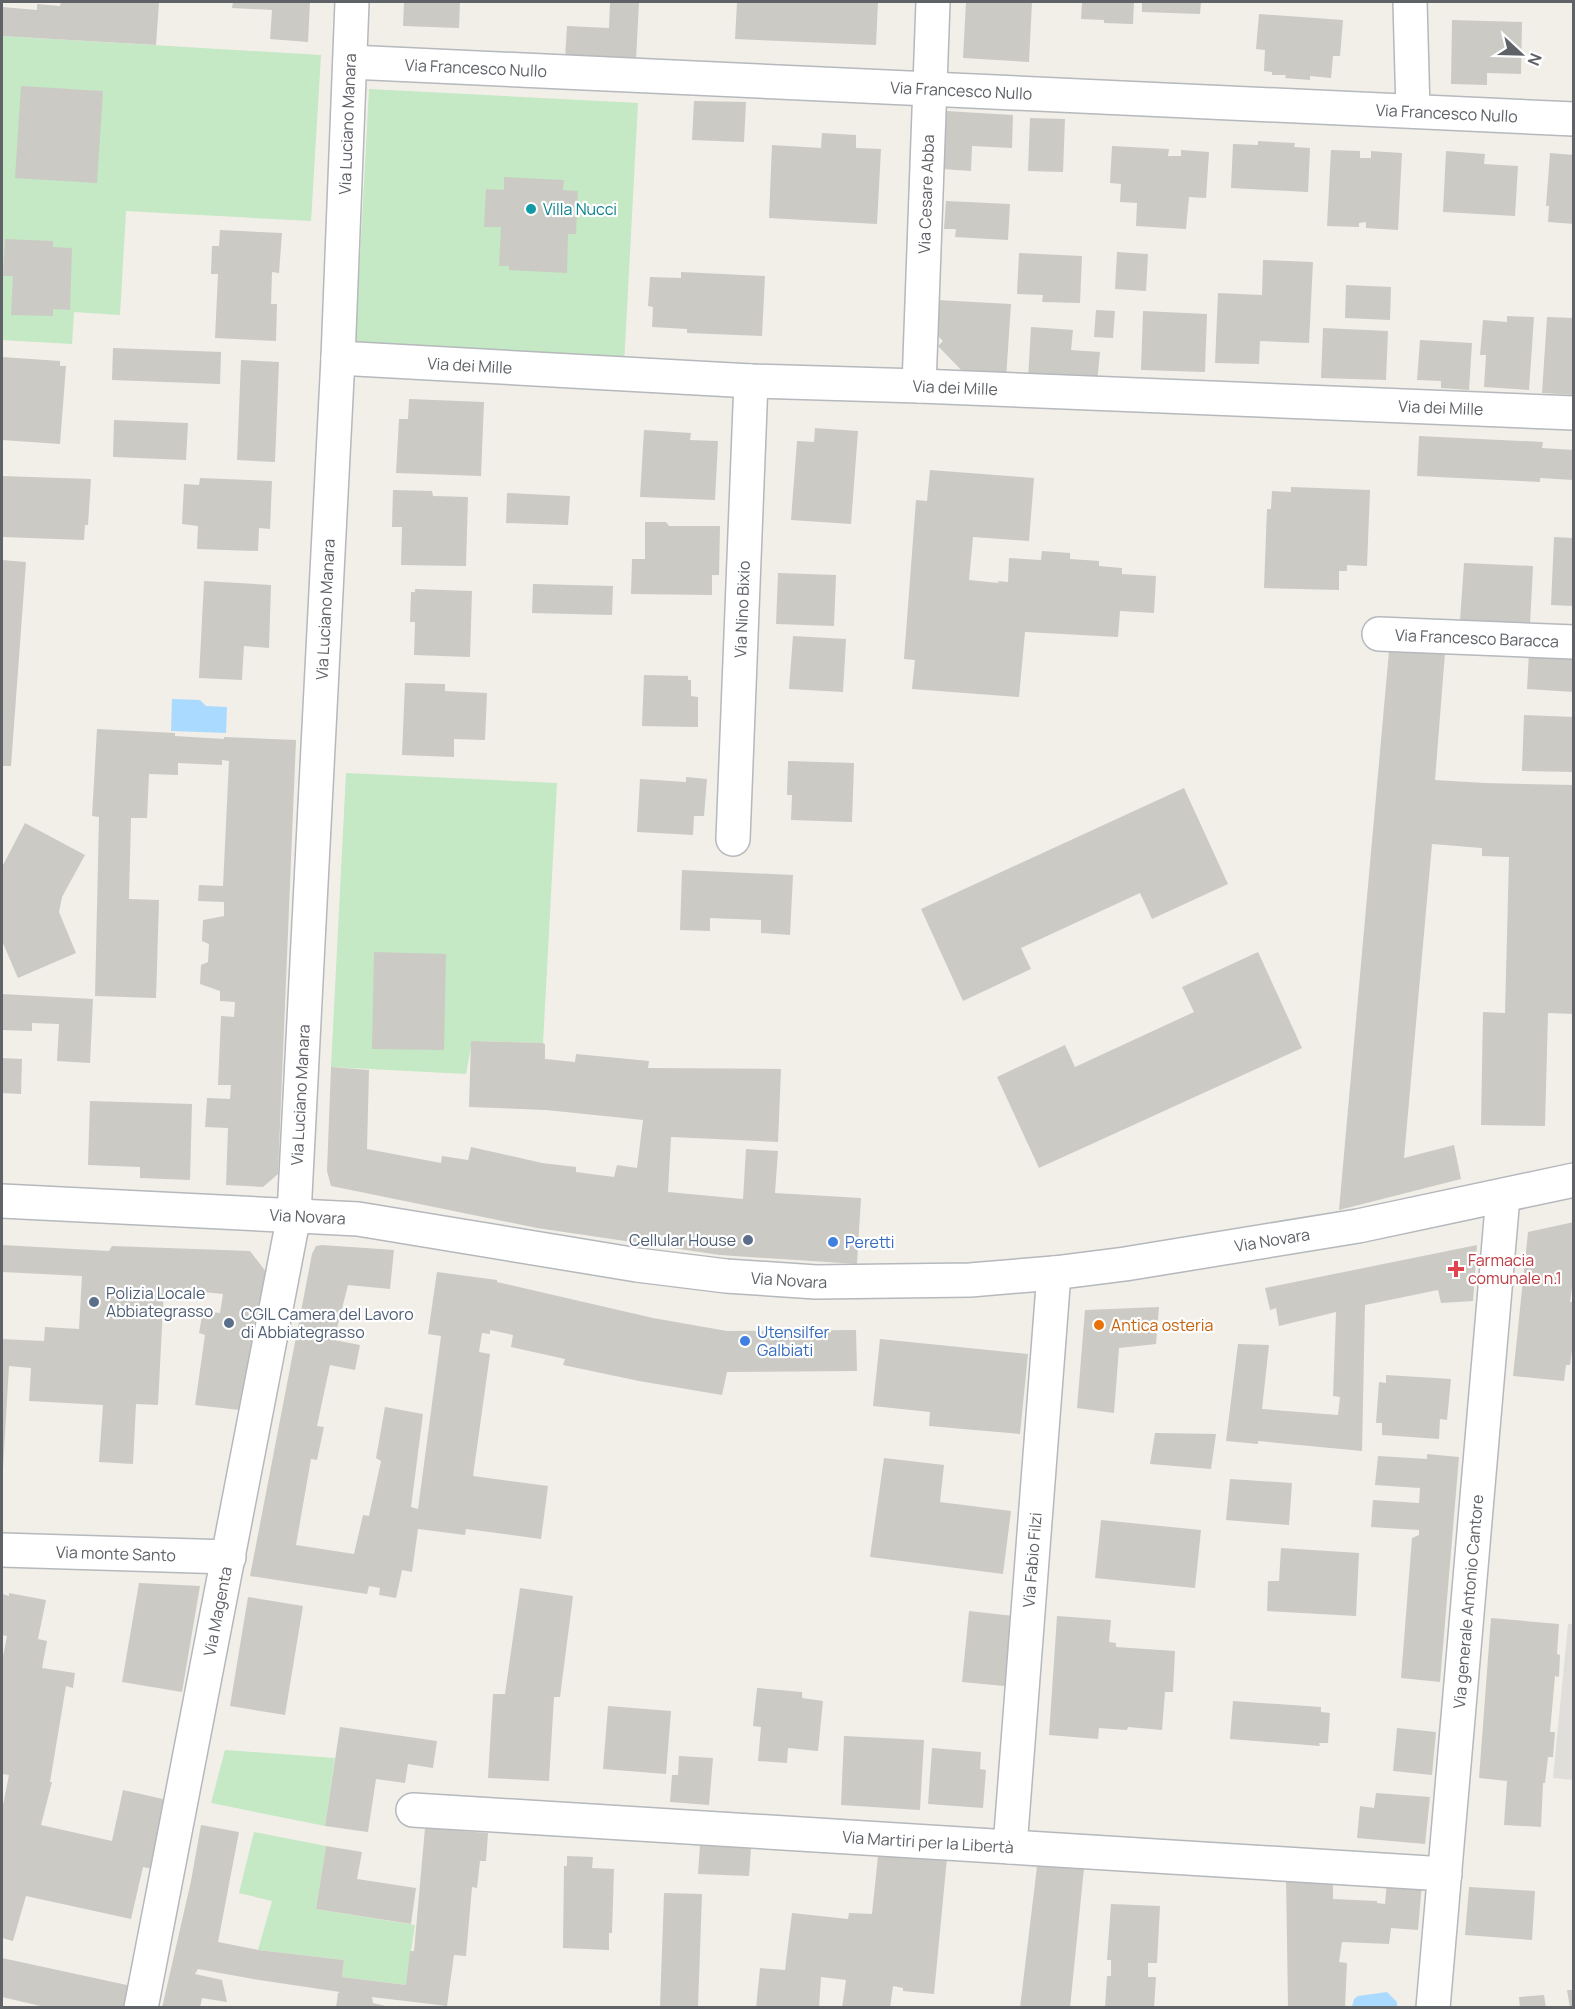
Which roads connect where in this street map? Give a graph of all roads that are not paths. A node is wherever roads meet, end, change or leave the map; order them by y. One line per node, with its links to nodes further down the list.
1 (352, 2): 4 (street, Via Luciano Manara)
2 (933, 2): 5 (street, Via Cesare Abba)
3 (1410, 2): 6 (street)
4 (350, 62): 5 (street, Via Francesco Nullo); 8 (street, Via Luciano Manara)
5 (929, 89): 6 (street, Via Francesco Nullo); 10 (street, Via Cesare Abba)
6 (1413, 111): 7 (street, Via Francesco Nullo)
7 (1574, 119)
8 (338, 358): 9 (street, Via dei Mille); 18 (street, Via Luciano Manara)
9 (751, 381): 10 (street, Via dei Mille); 14 (street, Via Nino Bixio)
10 (919, 386): 11 (street, Via dei Mille)
11 (1574, 413)
12 (1379, 634): 13 (street, Via Francesco Baracca)
13 (1574, 642)
14 (733, 839)
15 (1574, 1180): 16 (street, Via Novara)
16 (1503, 1196): 19 (street, Via Novara); 24 (street, Via generale Antonio Cantore)
17 (2, 1201): 18 (street, Via Novara)
18 (294, 1215): 19 (street, Via Novara); 21 (street, Via Magenta)
19 (1054, 1273): 23 (street, Via Fabio Filzi)
20 (2, 1550): 21 (street, Via monte Santo)
21 (229, 1557): 25 (street, Via Magenta)
22 (412, 1810): 23 (street, Via Martiri per la Libertà)
23 (1010, 1847): 24 (street, Via Martiri per la Libertà)
24 (1445, 1874): 26 (street, Via generale Antonio Cantore)
25 (141, 2007)
26 (1433, 2007)

